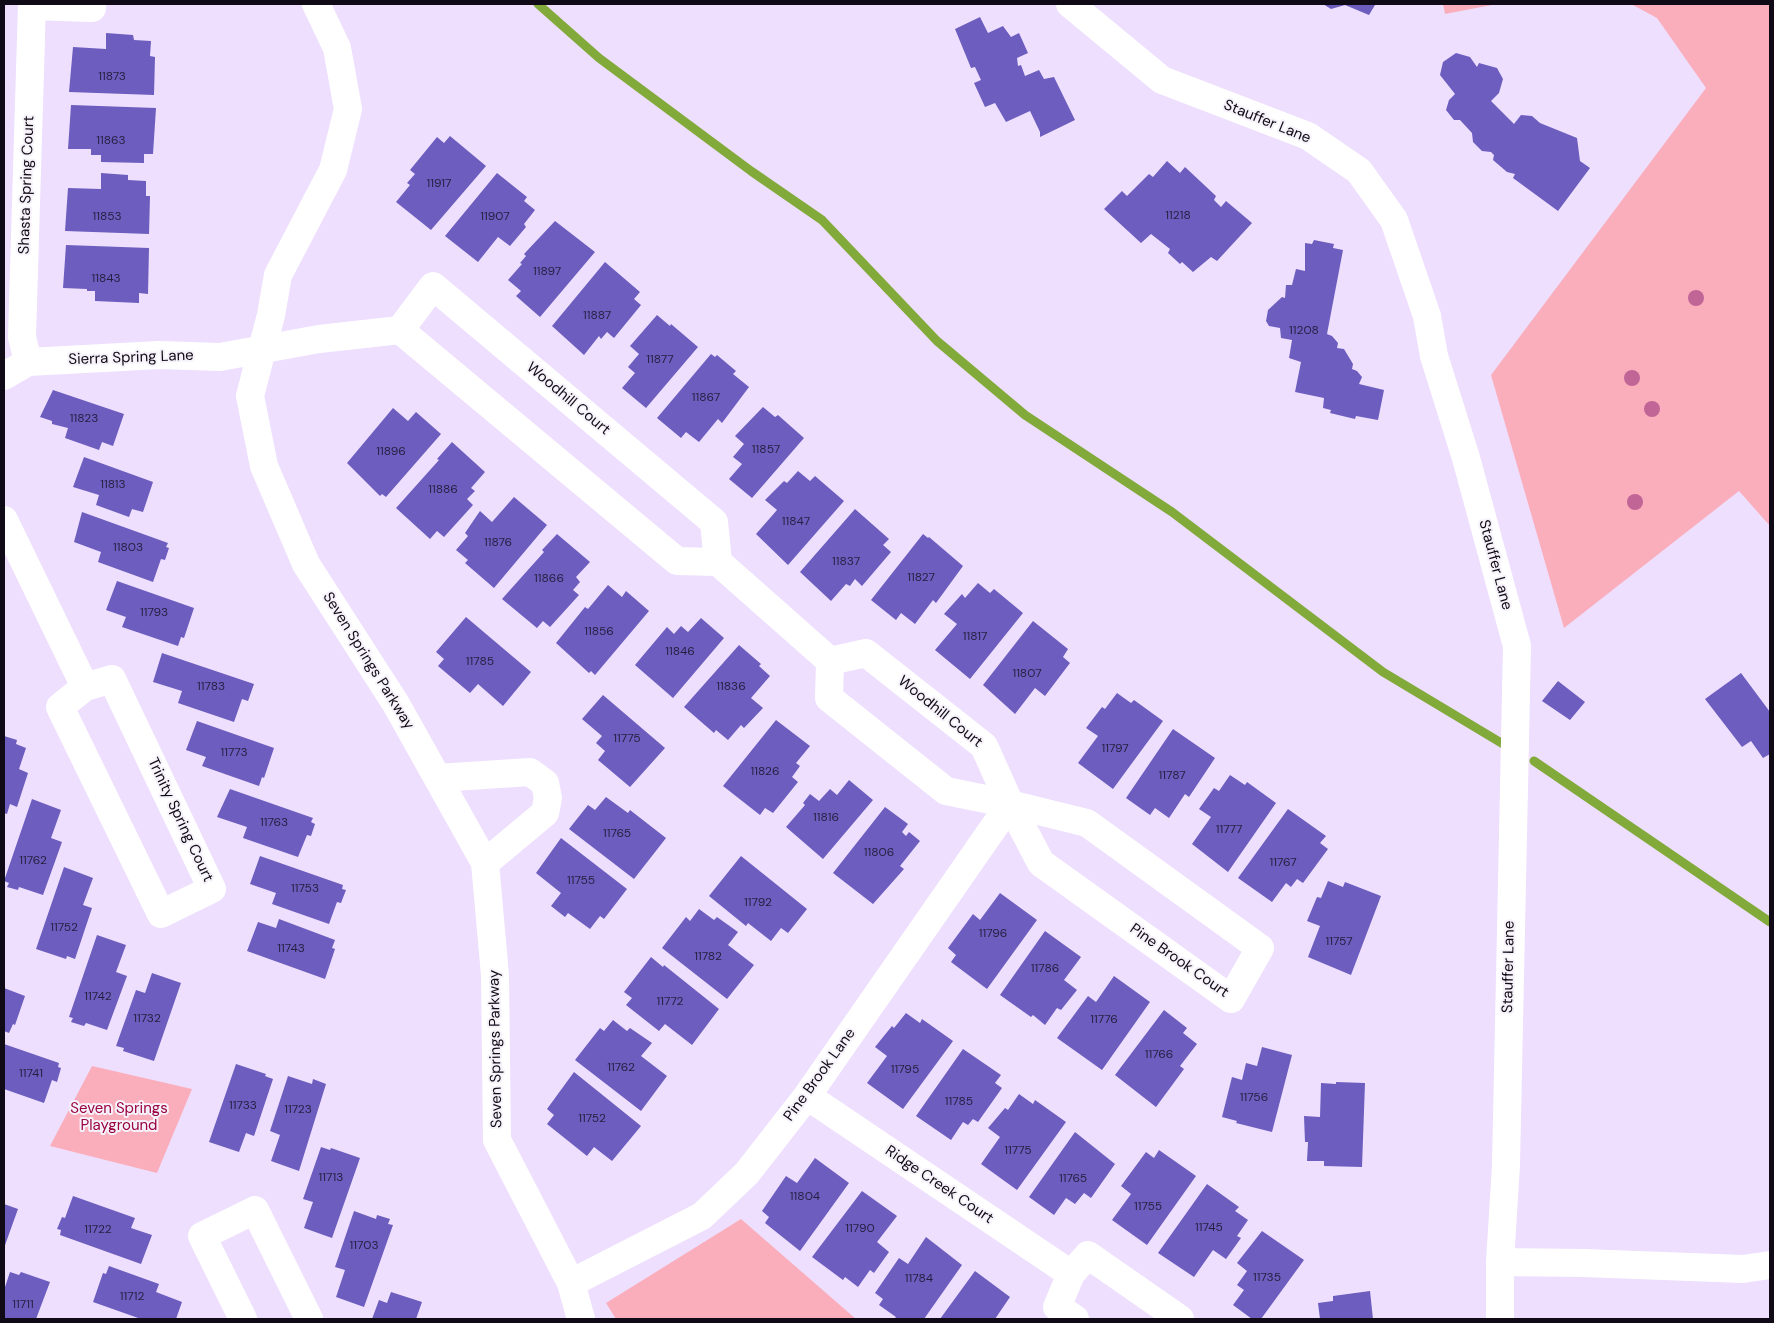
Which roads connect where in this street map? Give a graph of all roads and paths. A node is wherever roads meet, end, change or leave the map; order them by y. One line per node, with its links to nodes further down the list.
1 (92, 4): 4 (street, Shasta Spring Court)
2 (316, 4): 6 (street, Seven Springs Parkway)
3 (1070, 4): 17 (street, Stauffer Lane)
4 (32, 5): 7 (street, Shasta Spring Court)
5 (400, 330): 6 (street); 10 (street); 10 (street, Woodhill Court)
6 (262, 351): 7 (street, Sierra Spring Lane); 13 (street, Seven Springs Parkway)
7 (28, 362): 8 (street, Sierra Spring Lane)
8 (4, 376)
9 (4, 520): 12 (street)
10 (718, 562): 11 (street)
11 (830, 662): 14 (street); 14 (street, Woodhill Court)
12 (85, 687): 12 (street, Trinity Spring Court)
13 (438, 778): 15 (street, Seven Springs Parkway); 15 (street)
14 (1010, 804): 14 (street, Pine Brook Court); 16 (street, Pine Brook Lane)
15 (485, 863): 20 (street, Seven Springs Parkway)
16 (807, 1096): 19 (street, Ridge Creek Court); 20 (street, Pine Brook Lane)
17 (1500, 1262): 18 (street); 26 (street, Stauffer Lane)
18 (1770, 1265)
19 (1072, 1274): 24 (street); 25 (street)
20 (571, 1283): 23 (street, Seven Springs Parkway)
21 (243, 1319): 22 (street)
22 (309, 1319)
23 (581, 1319)
24 (1075, 1319)
25 (1180, 1319)
26 (1500, 1319)

